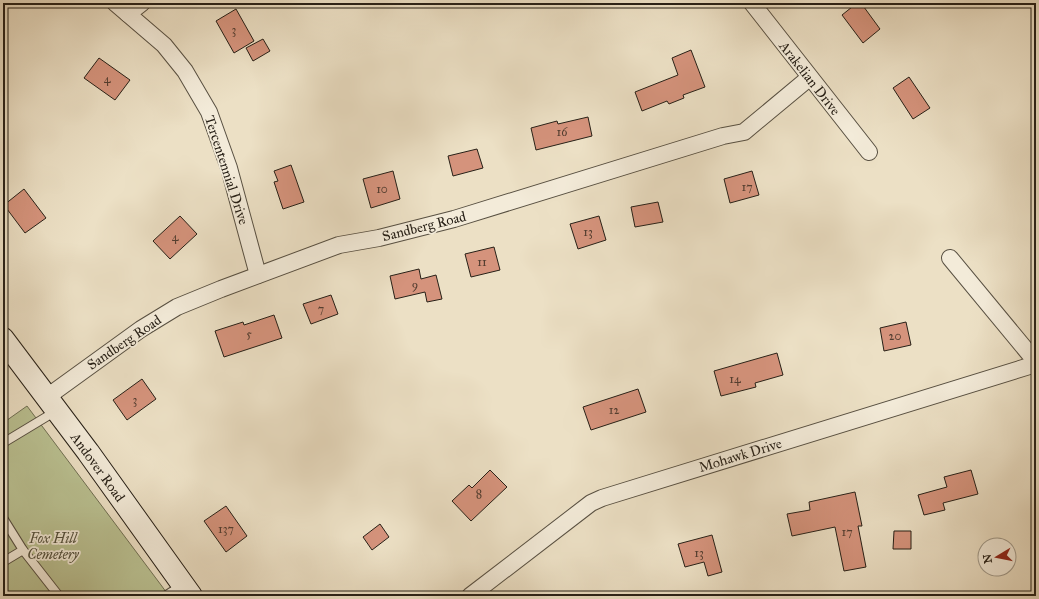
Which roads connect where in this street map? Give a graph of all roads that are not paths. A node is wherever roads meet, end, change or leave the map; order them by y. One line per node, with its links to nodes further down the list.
1 (115, 3): 4 (street, Tercentennial Drive)
2 (142, 3): 4 (street)
3 (752, 3): 5 (street, Arakelian Drive)
4 (128, 14): 8 (street, Tercentennial Drive)
5 (809, 78): 6 (street, Arakelian Drive); 8 (street, Sandberg Road)
6 (869, 152)
7 (950, 258): 10 (street)
8 (258, 275): 11 (street, Sandberg Road)
9 (3, 340): 11 (main road, Andover Road)
10 (1036, 363): 18 (street, Mohawk Drive)
11 (52, 404): 12 (lane); 16 (main road, Andover Road)
12 (3, 443)
13 (3, 518): 14 (lane)
14 (23, 550): 15 (lane); 17 (lane)
15 (3, 562)
16 (180, 592)
17 (59, 596)
18 (470, 596)

